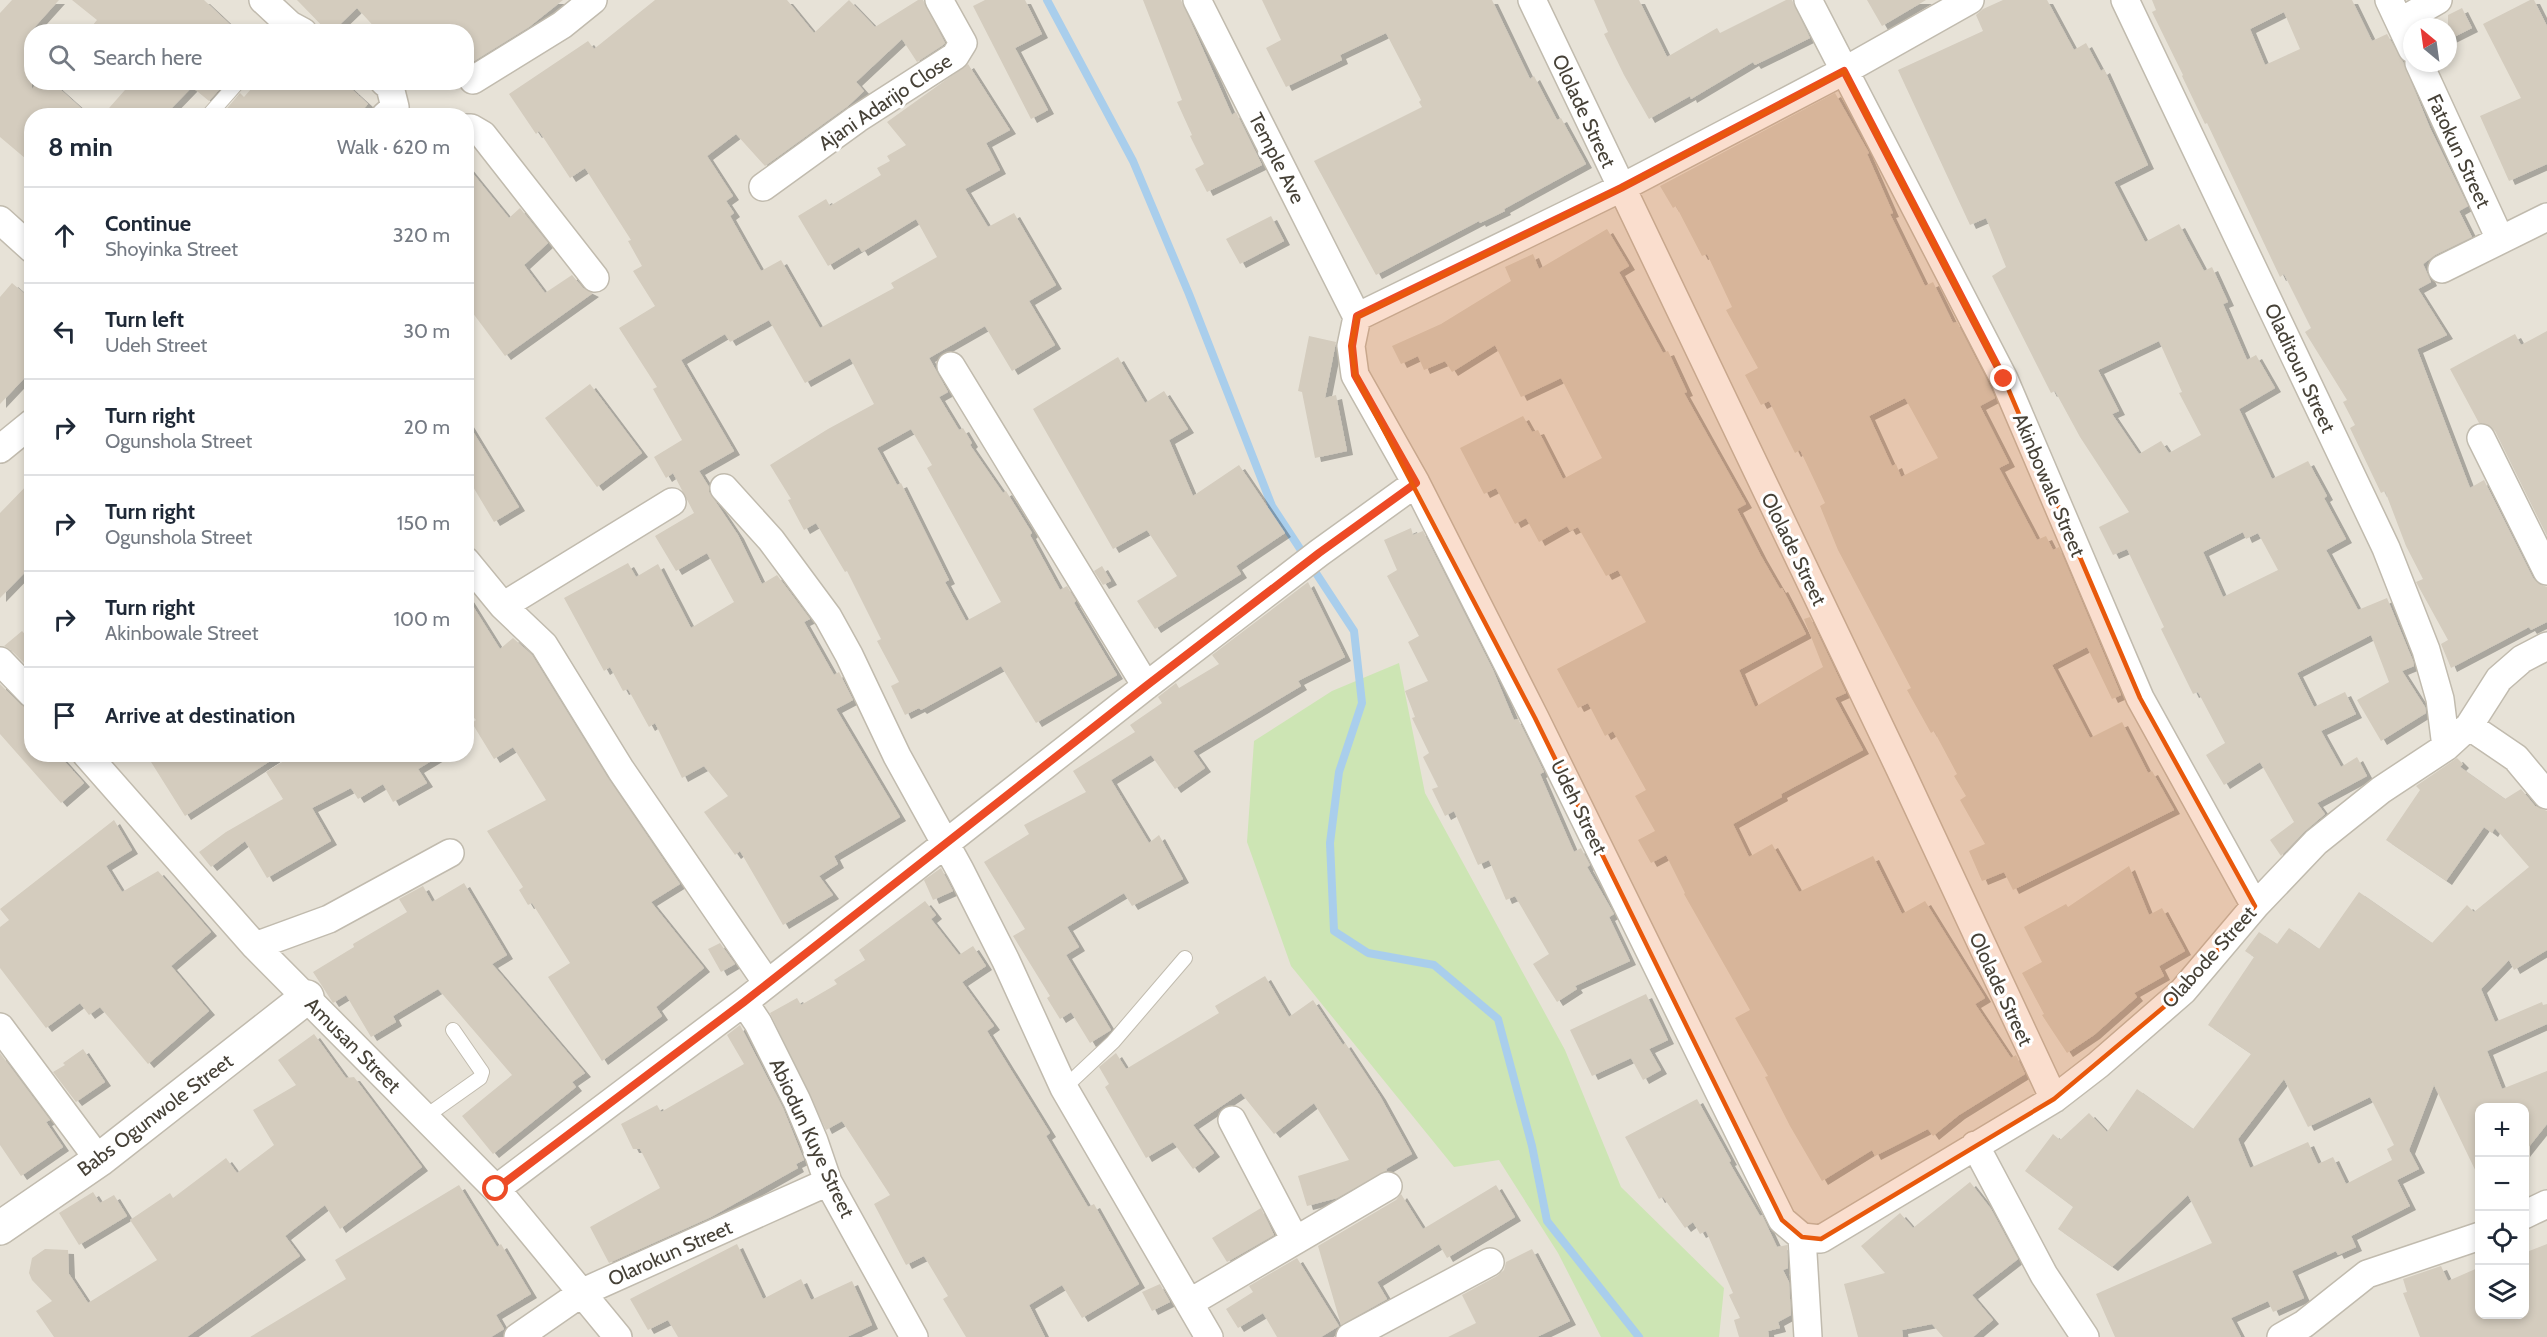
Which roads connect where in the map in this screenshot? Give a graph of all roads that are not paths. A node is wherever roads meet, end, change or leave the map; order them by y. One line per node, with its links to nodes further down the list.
1 (263, 0): 11 (street)
2 (592, 0): 15 (street)
3 (939, 0): 21 (street, Ajani Adarijo Close)
4 (1197, 0): 29 (street, Temple Ave)
5 (1532, 0): 22 (street, Ololade Street)
6 (1808, 0): 13 (street, Akinbowale Street)
7 (1970, 0): 13 (street)
8 (2125, 0): 45 (street, Oladitoun Street)
9 (2438, 0): 10 (street)
10 (2394, 11): 12 (street)
11 (287, 24)
12 (2403, 30)
13 (1844, 71): 22 (street); 50 (street, Akinbowale Street)
14 (2423, 72): 25 (street, Fatokun Street)
15 (474, 79)
16 (231, 90): 18 (lane)
17 (391, 90): 19 (street)
18 (215, 108)
19 (394, 108)
20 (474, 130): 28 (street)
21 (763, 187)
22 (1621, 188): 29 (street); 59 (street, Ololade Street)
23 (2547, 217): 25 (street)
24 (0, 220): 26 (street)
25 (2500, 239): 27 (street)
26 (24, 242)
27 (2442, 269)
28 (595, 278)
29 (1357, 316): 34 (street, Udeh Street)
30 (951, 366): 43 (street)
31 (24, 430): 33 (street)
32 (2481, 438): 38 (street)
33 (0, 449)
34 (1416, 483): 43 (street); 70 (street, Udeh Street)
35 (724, 488): 48 (street)
36 (672, 502): 39 (street)
37 (474, 571): 39 (street)
38 (2547, 571)
39 (503, 606): 53 (street)
40 (2547, 646): 44 (street, Olabode Street)
41 (0, 661): 42 (street)
42 (24, 686)
43 (1146, 686): 48 (street)
44 (2469, 726): 45 (street, Olabode Street); 47 (street)
45 (2446, 747): 50 (street, Olabode Street)
46 (93, 762): 51 (street, Amusan Street)
47 (2547, 795)
48 (944, 846): 53 (street); 58 (street)
49 (450, 853): 51 (street)
50 (2255, 906): 59 (street, Olabode Street)
51 (255, 946): 54 (street, Amusan Street)
52 (1185, 958): 58 (lane)
53 (767, 983): 55 (street)
54 (307, 997): 60 (street, Amusan Street); 63 (street, Babs Ogunwole Street)
55 (744, 1002): 64 (street, Abiodun Kuye Street); 66 (street)
56 (0, 1027): 63 (street)
57 (453, 1030): 60 (lane)
58 (1064, 1089): 75 (street)
59 (2054, 1099): 62 (street, Olabode Street)
60 (425, 1117): 66 (street, Amusan Street)
61 (1232, 1120): 72 (street)
62 (1975, 1145): 70 (street, Olabode Street); 82 (street)
63 (99, 1160): 69 (street, Babs Ogunwole Street)
64 (828, 1182): 74 (street, Olarokun Street); 78 (street, Abiodun Kuye Street)
65 (1388, 1186): 72 (street)
66 (496, 1189): 74 (street, Amusan Street)
67 (2547, 1204): 68 (street)
68 (2529, 1213)
69 (0, 1228)
70 (1802, 1237): 81 (street)
71 (2475, 1238): 83 (street)
72 (1295, 1240): 75 (street)
73 (1490, 1262): 80 (street)
74 (583, 1292): 76 (street, Olarokun Street); 77 (street, Amusan Street)
75 (1189, 1303): 79 (street)
76 (518, 1337)
77 (618, 1337)
78 (914, 1337)
79 (1209, 1337)
80 (1350, 1337)
81 (1808, 1337)
82 (2085, 1337)
83 (2282, 1337)

